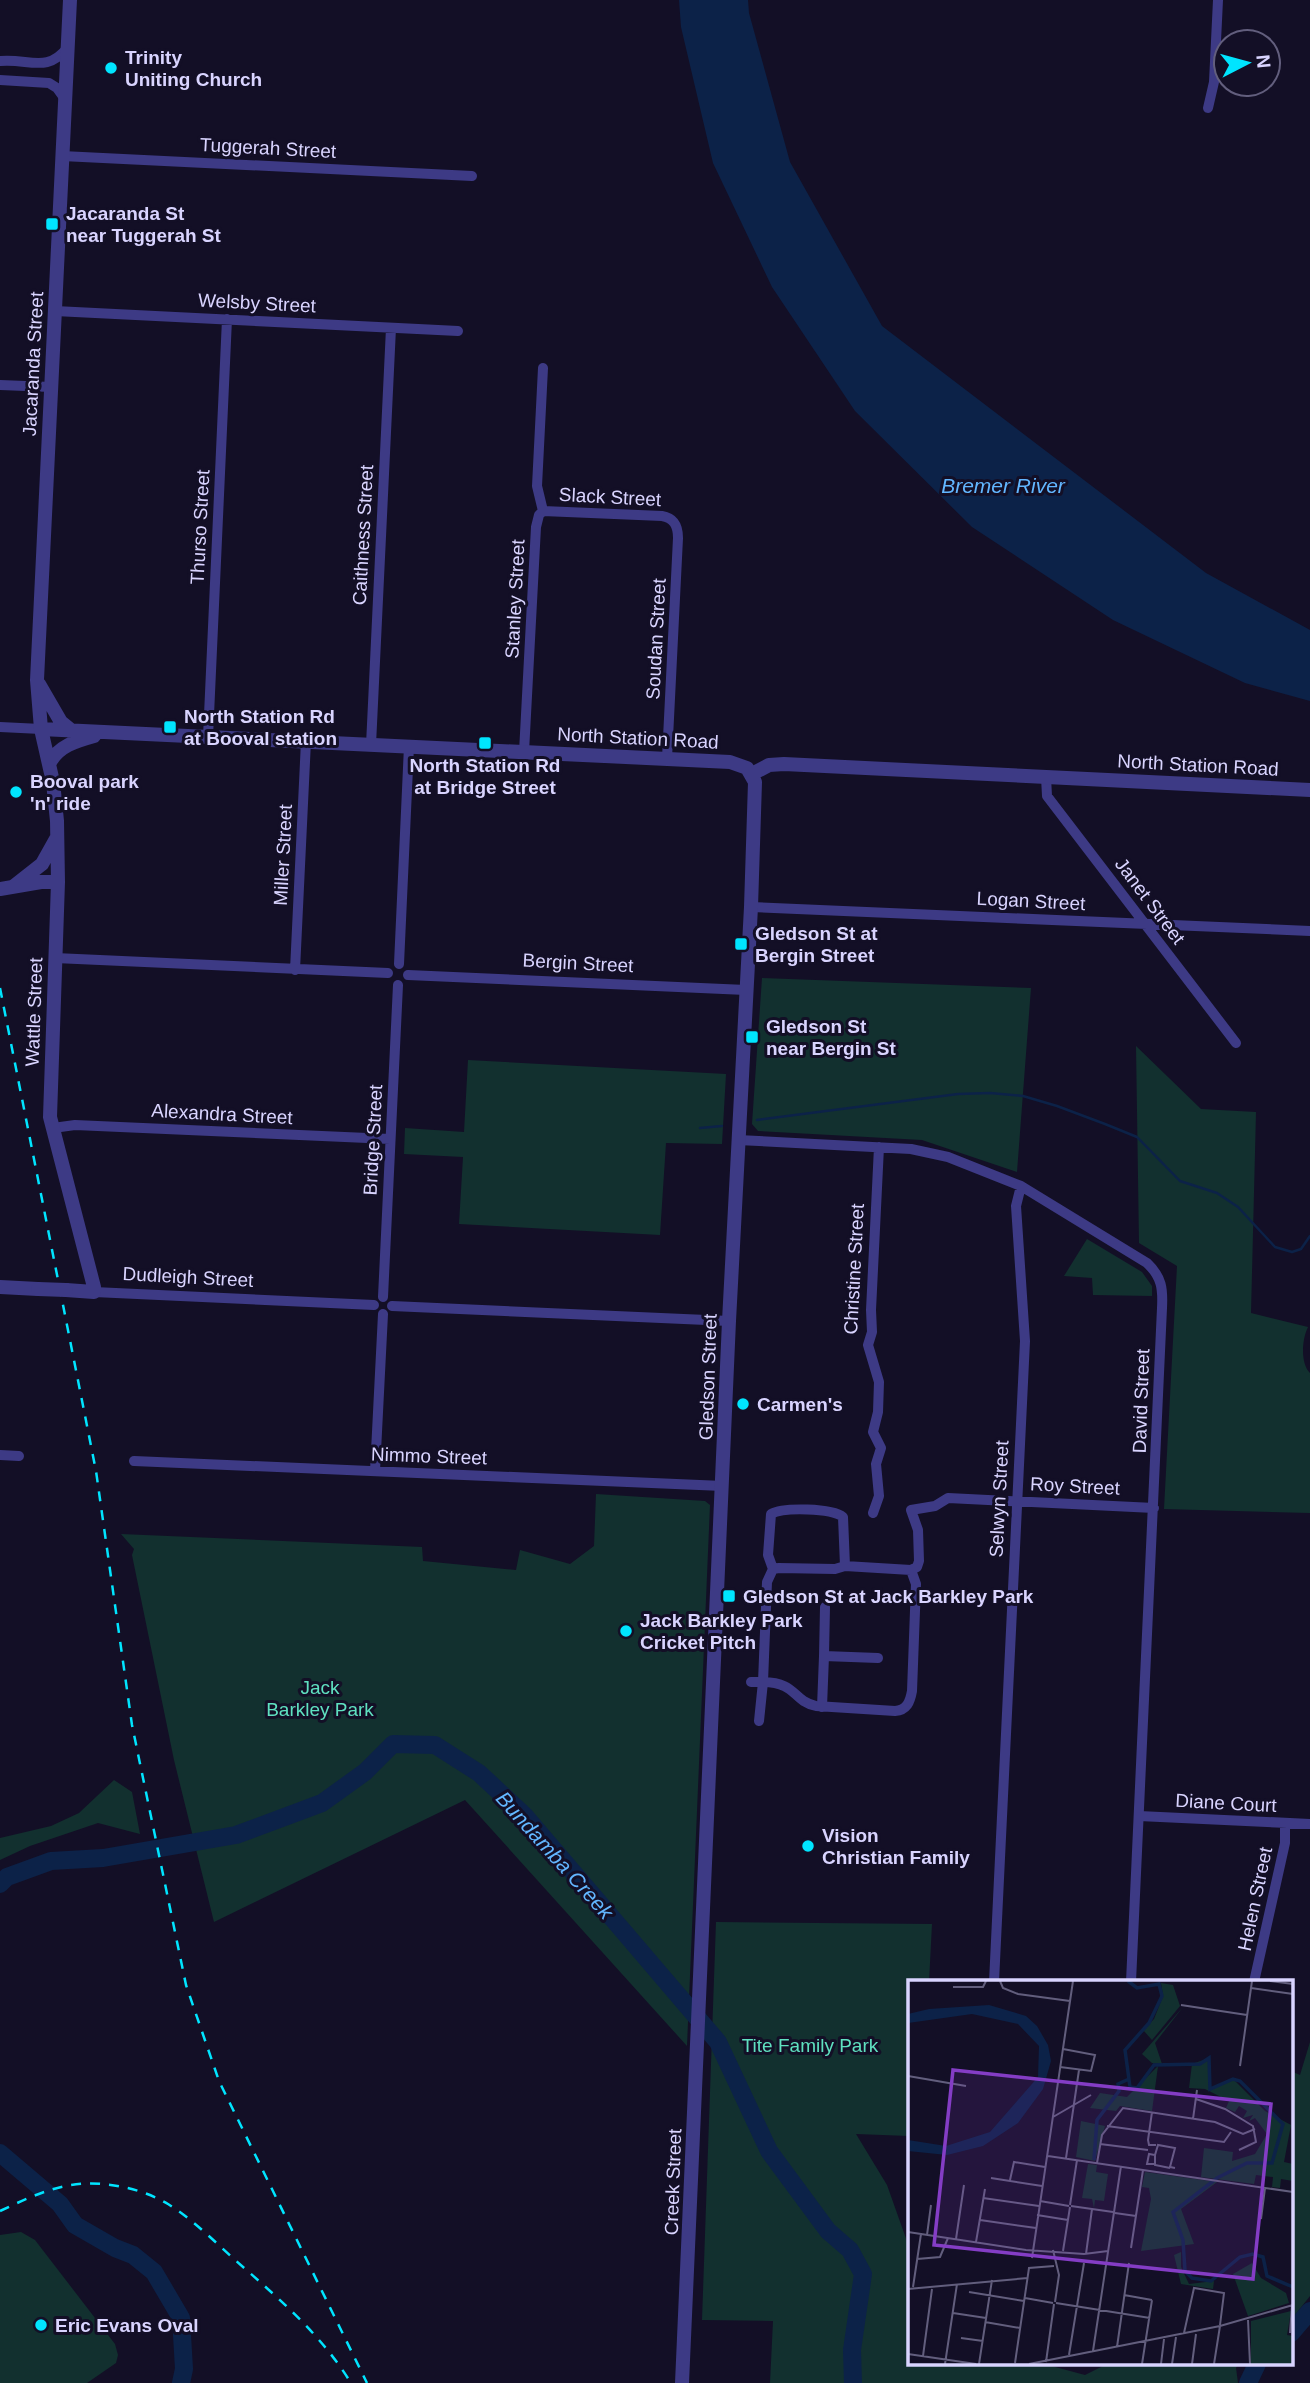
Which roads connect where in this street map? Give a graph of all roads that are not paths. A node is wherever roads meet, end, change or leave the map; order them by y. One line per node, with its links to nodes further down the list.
1 (70, 0): 3 (street, Jacaranda Street)
2 (1218, 0): 7 (street)
3 (68, 47): 4 (street); 6 (street, Jacaranda Street)
4 (0, 61)
5 (0, 80): 6 (street)
6 (65, 99): 8 (street, Jacaranda Street)
7 (1208, 108)
8 (62, 156): 9 (street, Tuggerah Street); 10 (street, Jacaranda Street)
9 (472, 176)
10 (55, 311): 11 (street, Welsby Street); 16 (street, Jacaranda Street)
11 (227, 319): 12 (street, Welsby Street); 24 (street, Thurso Street)
12 (391, 327): 13 (street, Welsby Street); 26 (street, Caithness Street)
13 (458, 331)
14 (543, 368): 17 (street, Stanley Street)
15 (0, 385): 16 (street)
16 (51, 387): 19 (street, Jacaranda Street)
17 (543, 511): 18 (street, Slack Street); 28 (street, Stanley Street)
18 (674, 522): 29 (street, Soudan Street)
19 (37, 680): 21 (street, Jacaranda Street); 22 (street)
20 (0, 727): 21 (street, North Station Road)
21 (41, 729): 22 (street, North Station Road); 30 (street, Wattle Street)
22 (72, 731): 23 (street, North Station Road)
23 (106, 733): 24 (street, North Station Road); 30 (street)
24 (208, 737): 25 (street, North Station Road)
25 (306, 741): 26 (street, North Station Road); 42 (street, Miller Street)
26 (371, 745): 27 (street, North Station Road)
27 (409, 747): 28 (street, North Station Road); 41 (street)
28 (524, 752): 29 (street, North Station Road)
29 (667, 758): 31 (street, North Station Road)
30 (49, 764): 34 (street, Wattle Street)
31 (752, 774): 32 (street, North Station Road); 37 (street, Gledson Street)
32 (1046, 778): 33 (street, North Station Road); 38 (street, Janet Street)
33 (1310, 790)
34 (57, 834): 35 (street, Wattle Street); 36 (street)
35 (58, 882): 36 (street); 40 (street, Wattle Street)
36 (7, 888)
37 (751, 907): 38 (street, Logan Street); 46 (street, Gledson Street)
38 (1145, 924): 39 (street, Logan Street); 47 (street, Janet Street)
39 (1310, 931)
40 (55, 958): 42 (street); 48 (street, Wattle Street)
41 (398, 964): 43 (street); 44 (street)
42 (295, 970): 43 (street)
43 (388, 973): 45 (street)
44 (408, 975): 45 (street); 46 (street, Bergin Street)
45 (398, 985): 49 (street, Bridge Street)
46 (746, 990): 50 (street, Gledson Street)
47 (1236, 1043)
48 (53, 1128): 49 (street, Alexandra Street); 54 (street, Wattle Street)
49 (390, 1139): 55 (street, Bridge Street)
50 (738, 1140): 51 (street, David Street); 59 (street, Gledson Street)
51 (878, 1147): 52 (street, David Street); 67 (street, Christine Street)
52 (1021, 1186): 65 (street, Selwyn Street); 66 (street, David Street)
53 (0, 1287): 54 (street, Dudleigh Street, bridge)
54 (94, 1292): 56 (street, Dudleigh Street)
55 (383, 1297): 56 (street); 57 (street)
56 (374, 1305): 58 (street)
57 (392, 1306): 58 (street); 59 (street)
58 (383, 1314): 63 (street)
59 (729, 1321): 64 (street, Gledson Street)
60 (0, 1455): 61 (street)
61 (19, 1456)
62 (134, 1461): 63 (street, Nimmo Street)
63 (375, 1472): 64 (street, Nimmo Street)
64 (723, 1486): 83 (street, Gledson Street)
65 (1016, 1501): 66 (street, Roy Street); 70 (street, Roy Street); 80 (street, Selwyn Street)
66 (1154, 1507): 77 (street, David Street)
67 (873, 1513)
68 (845, 1566): 69 (street); 69 (street); 70 (street)
69 (773, 1569): 74 (street)
70 (911, 1570): 75 (street)
71 (825, 1607): 72 (street)
72 (824, 1656): 73 (street); 75 (street)
73 (878, 1658)
74 (757, 1682): 75 (street); 76 (street)
75 (822, 1707)
76 (759, 1721)
77 (1139, 1816): 78 (street, Diane Court); 81 (street, David Street)
78 (1285, 1823): 79 (street, Diane Court); 82 (street, Helen Street)
79 (1310, 1824)
80 (994, 1980)
81 (1131, 1980)
82 (1254, 1980)
83 (700, 1982): 84 (street, Creek Street)
84 (682, 2383)

